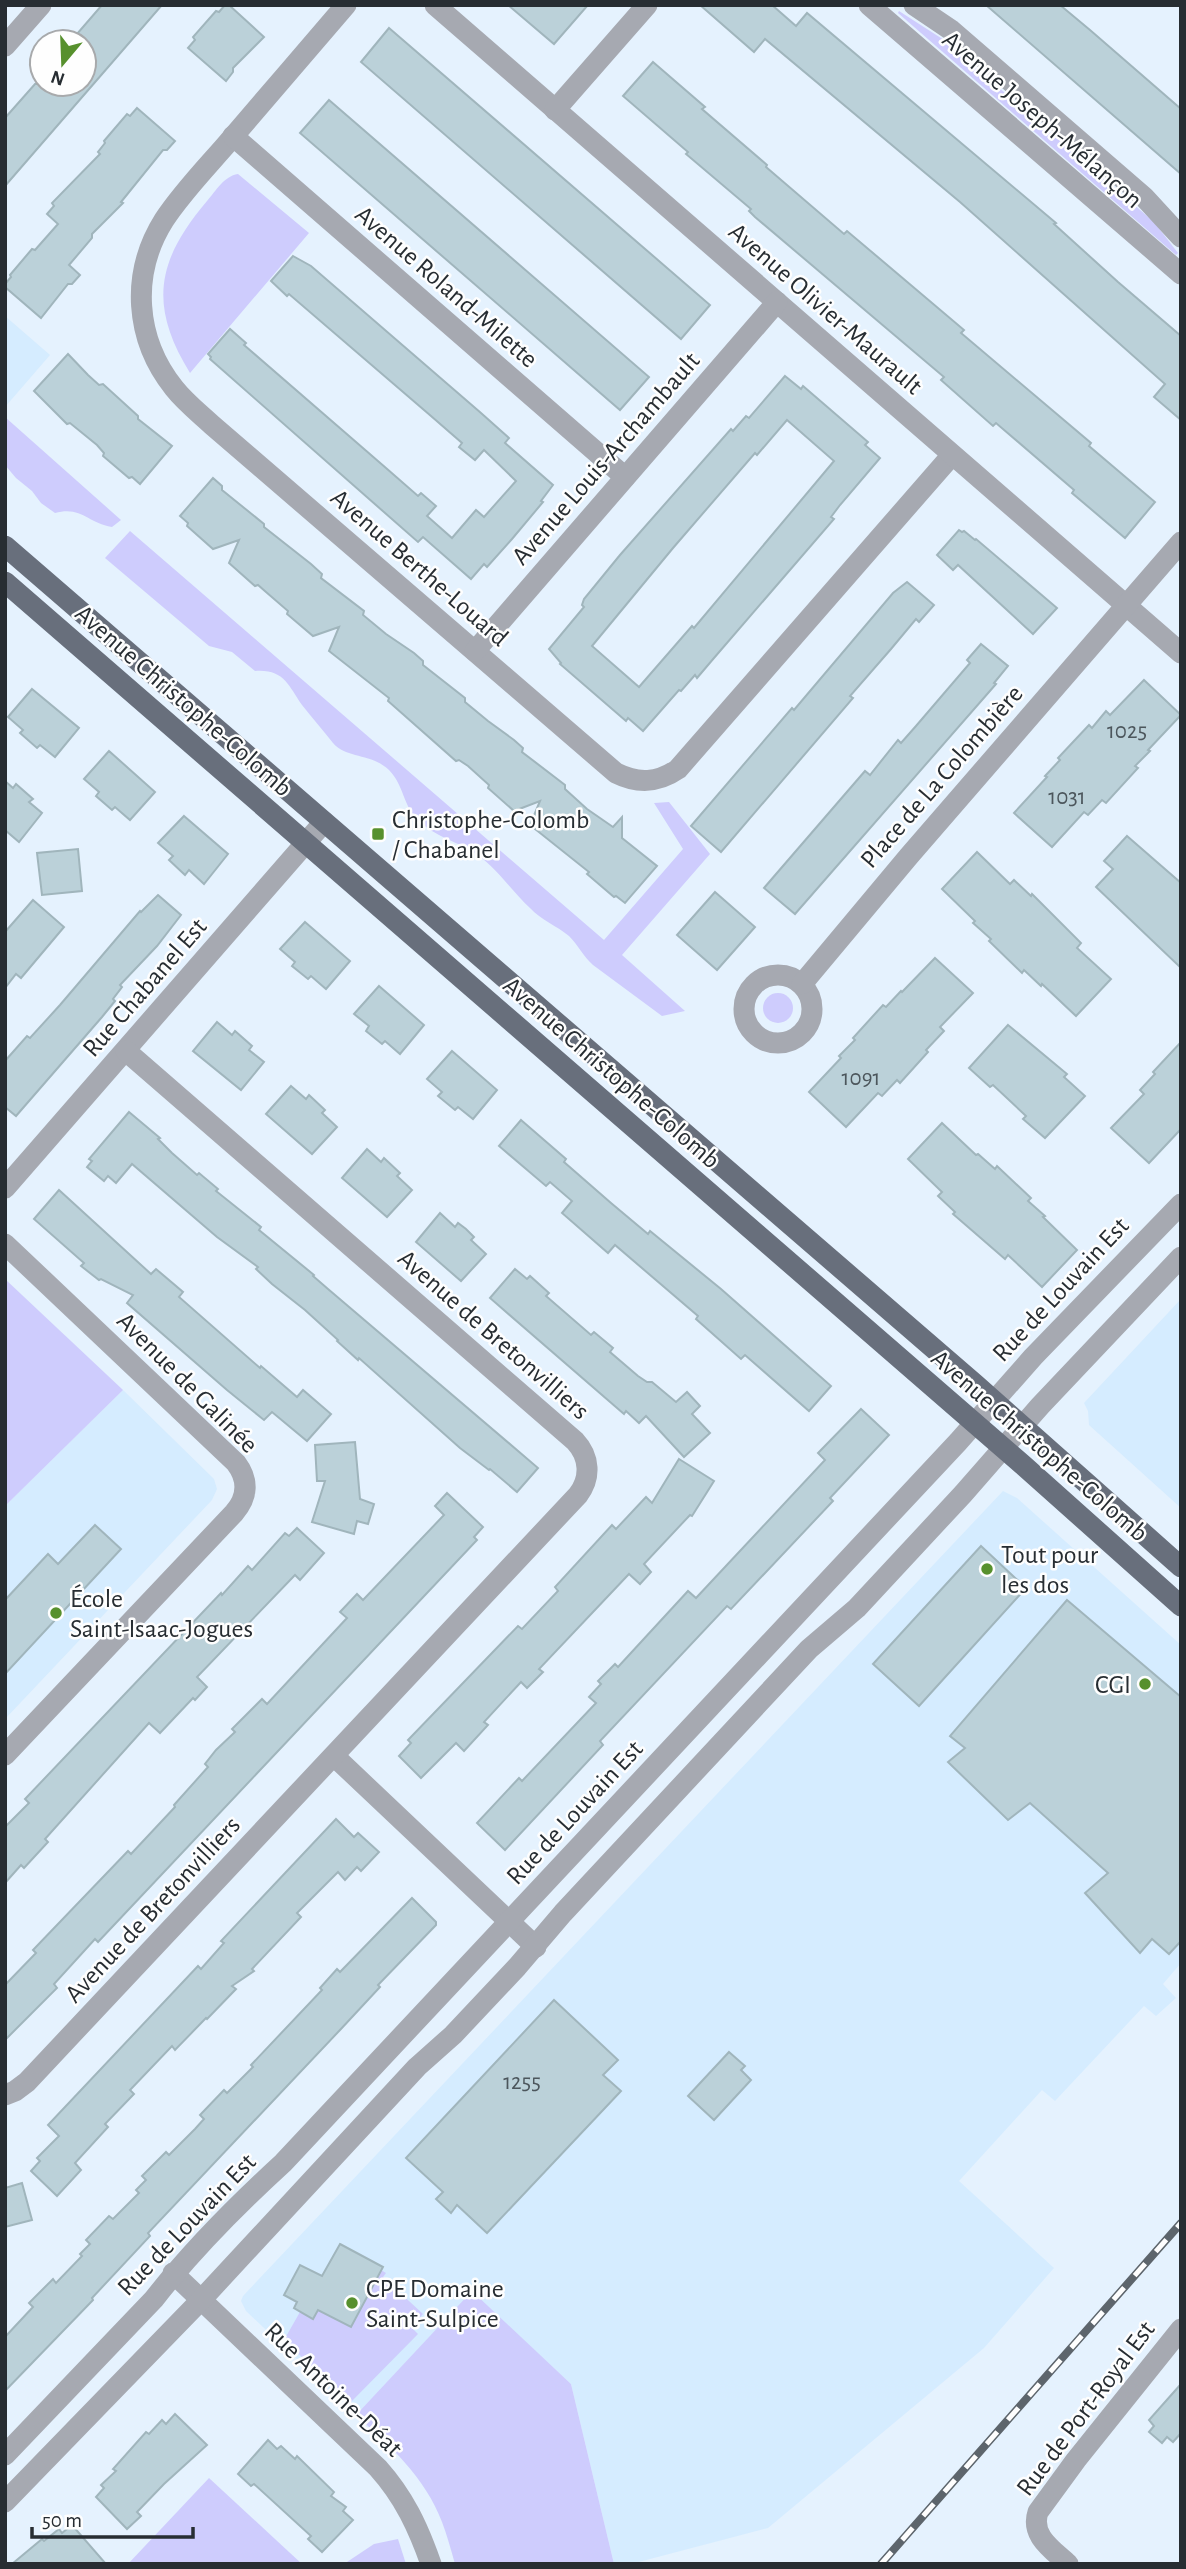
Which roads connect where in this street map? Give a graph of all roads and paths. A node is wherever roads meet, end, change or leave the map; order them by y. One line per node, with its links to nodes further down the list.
1 (41, 5): 7 (street)
2 (346, 5): 9 (street, Avenue Berthe-Louard)
3 (435, 5): 8 (street, Avenue Olivier-Maurault)
4 (647, 5): 8 (street)
5 (869, 5): 11 (street, Avenue Joseph-Mélançon)
6 (914, 5): 10 (street, Avenue Joseph-Mélançon)
7 (5, 46)
8 (555, 110): 12 (street, Avenue Olivier-Maurault)
9 (233, 136): 14 (street, Avenue Roland-Milette); 19 (street, Avenue Berthe-Louard)
10 (1181, 237)
11 (1181, 274)
12 (777, 302): 13 (street, Avenue Olivier-Maurault); 14 (street, Avenue Louis-Archambault)
13 (952, 455): 18 (street, Avenue Olivier-Maurault); 19 (street, Avenue Berthe-Louard)
14 (625, 477): 19 (street, Avenue Louis-Archambault)
15 (1181, 542): 18 (street)
16 (5, 546): 21 (main road, Avenue Christophe-Colomb)
17 (5, 582): 22 (main road, Avenue Christophe-Colomb)
18 (1125, 605): 20 (street, Avenue Olivier-Maurault); 23 (street, Place de La Colombière)
19 (475, 651)
20 (1181, 653)
21 (324, 822): 22 (street, Rue Chabanel Est); 29 (main road, Avenue Christophe-Colomb)
22 (306, 843): 24 (street, Rue Chabanel Est); 30 (main road, Avenue Christophe-Colomb)
23 (802, 985)
24 (125, 1051): 25 (street, Rue Chabanel Est); 36 (street, Avenue de Bretonvilliers)
25 (5, 1188)
26 (1181, 1204): 29 (street, Rue de Louvain Est)
27 (5, 1244): 35 (street, Avenue de Galinée)
28 (1181, 1257): 31 (street)
29 (994, 1401): 30 (street, Rue de Louvain Est); 31 (main road, Avenue Christophe-Colomb)
30 (975, 1423): 32 (main road, Avenue Christophe-Colomb); 37 (street, Rue de Louvain Est)
31 (1023, 1426): 32 (street); 33 (main road, Avenue Christophe-Colomb)
32 (1003, 1448): 34 (main road, Avenue Christophe-Colomb); 38 (street)
33 (1181, 1567)
34 (1181, 1606)
35 (5, 1755)
36 (334, 1756): 37 (street); 39 (street, Avenue de Bretonvilliers)
37 (509, 1922): 38 (street); 40 (street, Rue de Louvain Est)
38 (536, 1947): 41 (street)
39 (5, 2095)
40 (173, 2273): 41 (street, Rue Antoine-Déat); 43 (street, Rue de Louvain Est)
41 (201, 2300): 44 (street); 45 (street, Rue Antoine-Déat)
42 (1181, 2329): 46 (street, Rue de Port-Royal Est)
43 (5, 2455)
44 (7, 2498)
45 (431, 2564)
46 (1068, 2564)

